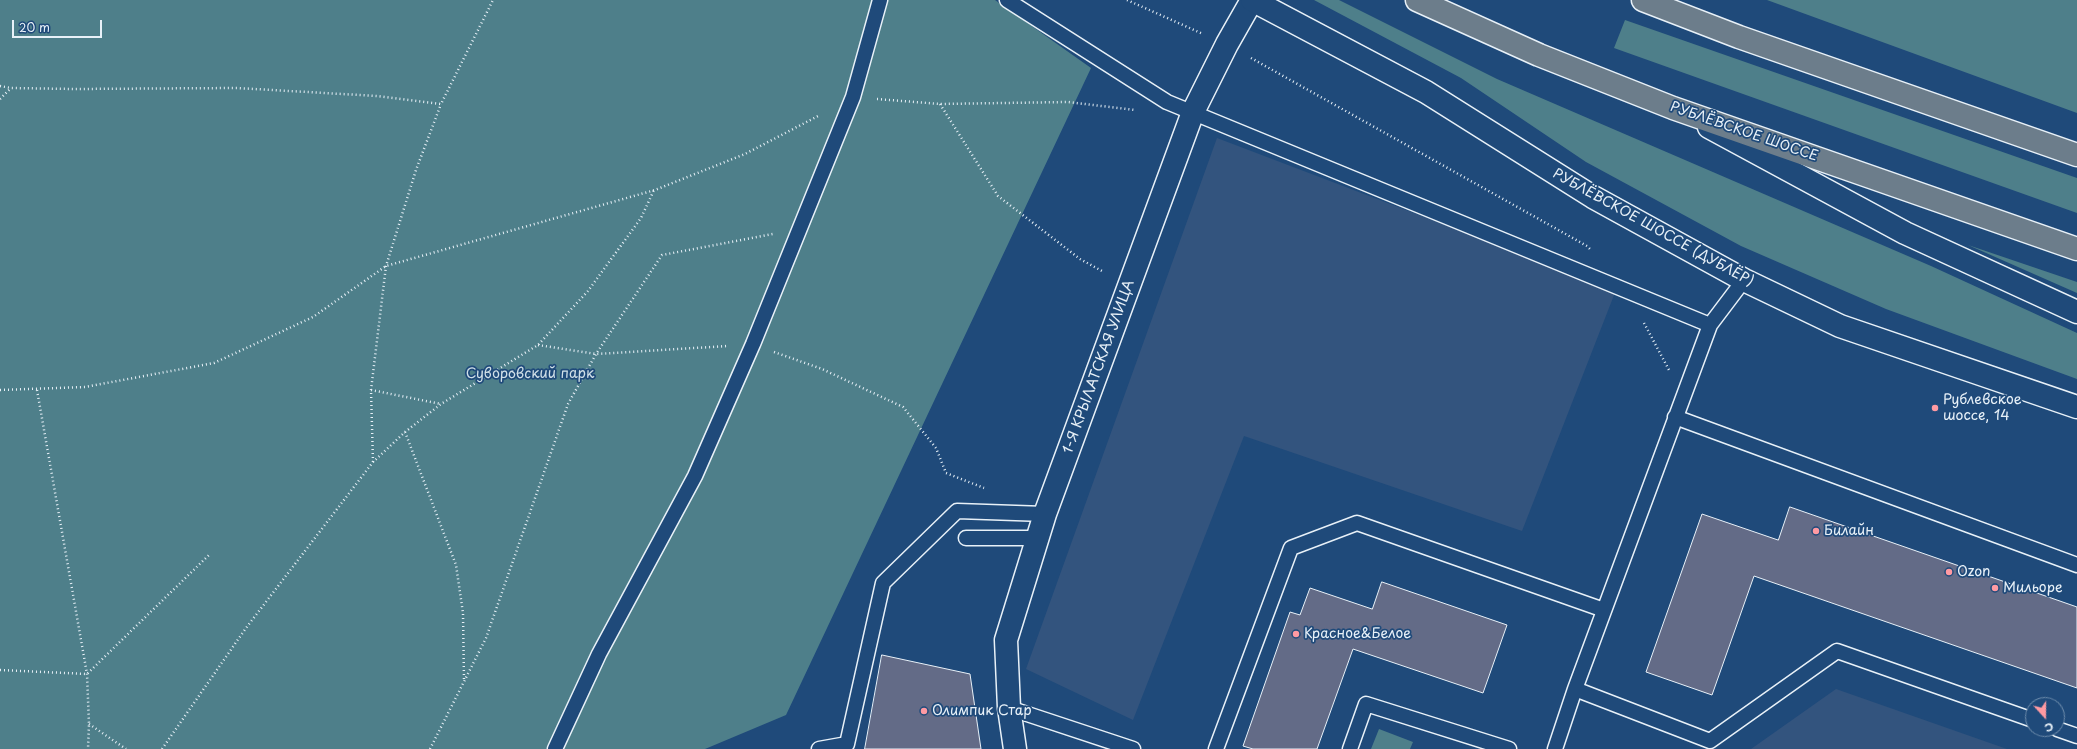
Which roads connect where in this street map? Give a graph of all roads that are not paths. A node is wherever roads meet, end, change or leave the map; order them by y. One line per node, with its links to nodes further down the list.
1 (880, 0): 25 (lane)
2 (1007, 0): 7 (lane)
3 (1252, 0): 7 (street, 1-Я КРЫЛАТСКАЯ УЛИЦА); 10 (street, РУБЛЁВСКОЕ ШОССЕ (ДУБЛЁР))
4 (1416, 0): 6 (main road, РУБЛЁВСКОЕ ШОССЕ)
5 (1643, 0): 8 (main road)
6 (1673, 108): 9 (main road, РУБЛЁВСКОЕ ШОССЕ); 11 (street)
7 (1193, 112): 12 (lane); 15 (street, 1-Я КРЫЛАТСКАЯ УЛИЦА)
8 (2077, 155)
9 (2077, 249)
10 (1744, 280): 12 (lane); 13 (street, РУБЛЁВСКОЕ ШОССЕ (ДУБЛЁР))
11 (2077, 312)
12 (1710, 325): 14 (lane)
13 (2077, 407)
14 (1676, 417): 18 (lane); 19 (lane)
15 (1045, 514): 17 (street, 1-Я КРЫЛАТСКАЯ УЛИЦА); 26 (lane)
16 (966, 538): 17 (lane)
17 (1037, 538): 21 (street, 1-Я КРЫЛАТСКАЯ УЛИЦА)
18 (2077, 565)
19 (1604, 610): 20 (lane); 29 (lane)
20 (1575, 689): 22 (lane); 32 (lane)
21 (1009, 708): 27 (street, 1-Я КРЫЛАТСКАЯ УЛИЦА); 28 (lane)
22 (2025, 717)
23 (2065, 732): 24 (lane)
24 (2077, 736)
25 (555, 749)
26 (819, 749)
27 (1015, 749)
28 (1134, 749)
29 (1216, 749)
30 (1350, 749): 31 (lane)
31 (1509, 749)
32 (1555, 749)

